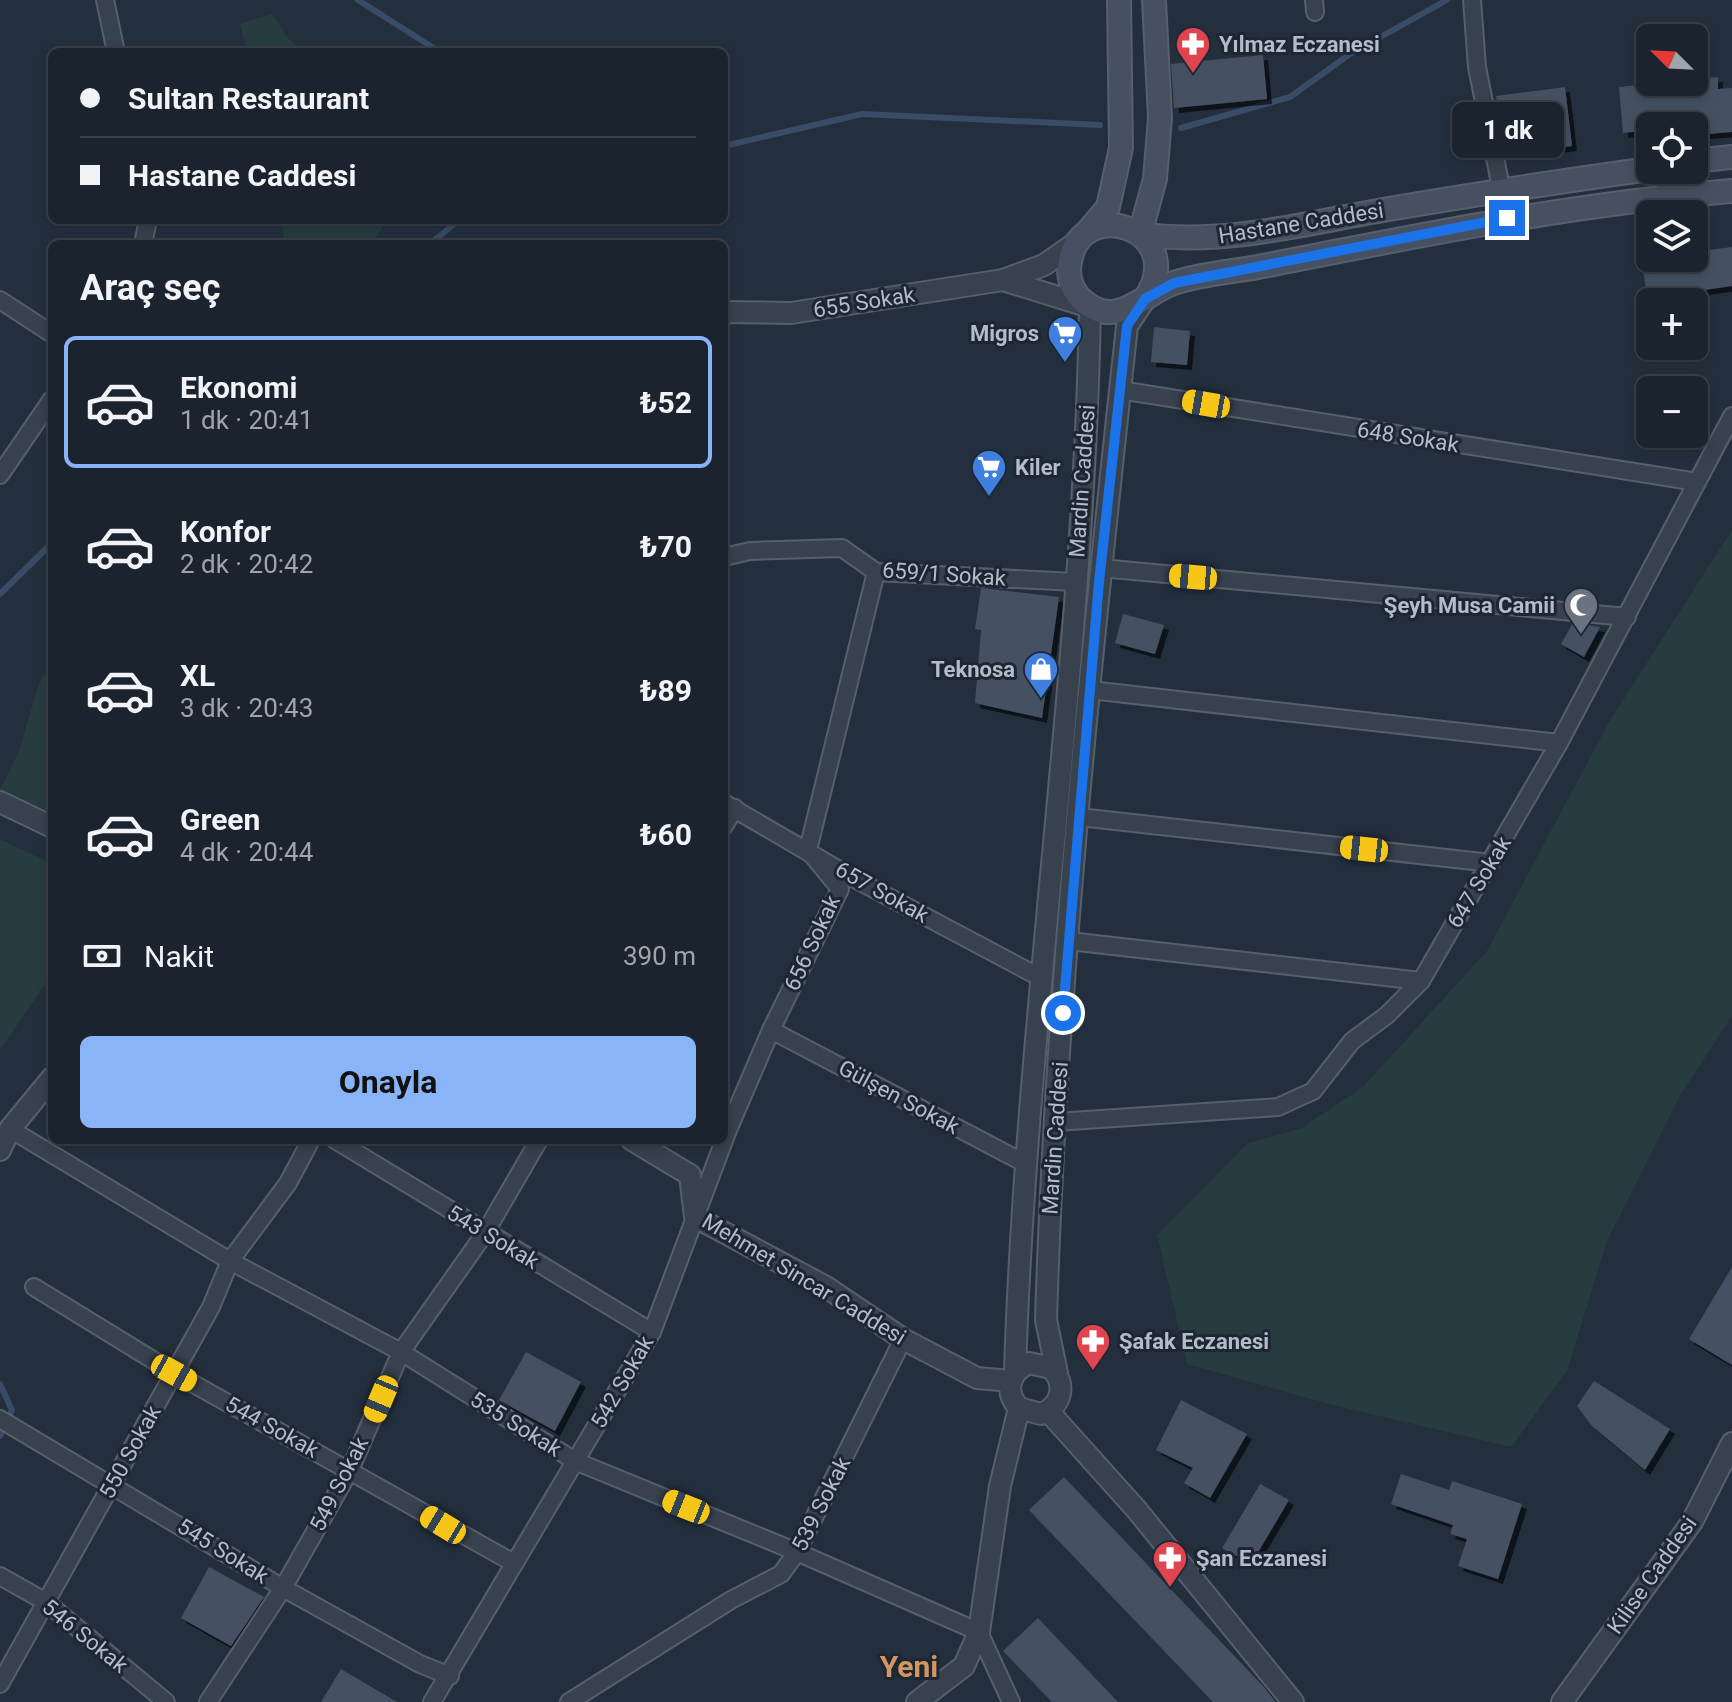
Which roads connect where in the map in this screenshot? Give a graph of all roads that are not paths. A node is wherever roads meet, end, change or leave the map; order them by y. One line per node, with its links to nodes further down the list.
1 (105, 0): 5 (street)
2 (1119, 0): 15 (main road)
3 (1154, 0): 14 (main road)
4 (1472, 0): 10 (street)
5 (115, 48)
6 (1732, 157): 7 (main road)
7 (1708, 160)
8 (1636, 171): 10 (main road, Hastane Caddesi)
9 (1668, 184): 12 (main road)
10 (1501, 190): 13 (street); 14 (main road, Hastane Caddesi)
11 (1732, 191): 12 (main road, Hastane Caddesi)
12 (1670, 196): 13 (main road, Hastane Caddesi)
13 (1507, 218): 17 (main road, Hastane Caddesi)
14 (1140, 234): 15 (main road); 17 (main road)
15 (1082, 237): 16 (street, 655 Sokak); 19 (main road)
16 (1003, 280): 19 (street, 655 Sokak); 20 (street, 655 Sokak)
17 (1145, 299): 19 (main road); 22 (street, Mardin Caddesi)
18 (0, 300): 21 (street)
19 (1090, 307): 30 (street, Mardin Caddesi)
20 (728, 312)
21 (48, 331)
22 (1120, 390): 26 (street, 648 Sokak); 28 (street, Mardin Caddesi)
23 (48, 405): 25 (street)
24 (1732, 416): 26 (street, 647 Sokak)
25 (0, 475)
26 (1697, 482): 31 (street, 647 Sokak)
27 (728, 556): 29 (street, 659/1 Sokak)
28 (1101, 568): 31 (street); 32 (street, Mardin Caddesi)
29 (876, 572): 30 (street, 659/1 Sokak); 38 (street)
30 (1075, 582): 41 (street, Mardin Caddesi)
31 (1627, 617): 33 (street, 647 Sokak)
32 (1090, 690): 33 (street); 36 (street, Mardin Caddesi)
33 (1559, 743): 39 (street, 647 Sokak)
34 (3, 803): 37 (street)
35 (729, 805): 38 (street, 657 Sokak)
36 (1079, 817): 39 (street); 40 (street, Mardin Caddesi)
37 (48, 825)
38 (808, 850): 41 (street, 657 Sokak); 43 (street, 656 Sokak)
39 (1491, 863): 42 (street, 647 Sokak)
40 (1069, 941): 42 (street); 45 (street, Mardin Caddesi)
41 (1041, 978): 54 (street, Mardin Caddesi)
42 (1421, 981): 45 (street, 647 Sokak)
43 (771, 1030): 47 (street, 656 Sokak); 54 (street, Gülşen Sokak)
44 (48, 1083): 46 (street)
45 (1056, 1122): 63 (street, Mardin Caddesi)
46 (10, 1129): 53 (street); 57 (street, 535 Sokak)
47 (728, 1136)
48 (309, 1144): 57 (street, 550 Sokak)
49 (341, 1144): 56 (street, 543 Sokak)
50 (537, 1144): 56 (street, 549 Sokak)
51 (639, 1144): 55 (street, Mehmet Sincar Caddesi)
52 (725, 1144): 55 (street, 656 Sokak)
53 (0, 1150)
54 (1026, 1164): 64 (street, Mardin Caddesi)
55 (695, 1217): 59 (street, 542 Sokak); 60 (street, Mehmet Sincar Caddesi)
56 (485, 1233): 59 (street, 543 Sokak); 61 (street, 549 Sokak)
57 (230, 1261): 61 (street, 535 Sokak); 62 (street, 550 Sokak)
58 (34, 1287): 62 (street, 544 Sokak)
59 (652, 1332): 69 (street, 542 Sokak)
60 (903, 1339): 64 (street, Mehmet Sincar Caddesi); 72 (street, 539 Sokak)
61 (401, 1352): 69 (street, 535 Sokak); 70 (street, 549 Sokak)
62 (174, 1373): 70 (street, 544 Sokak); 71 (street, 550 Sokak)
63 (1057, 1373): 64 (street); 66 (street, Mardin Caddesi)
64 (1013, 1376): 65 (street)
65 (1019, 1408): 66 (street); 77 (street)
66 (1048, 1411): 86 (street)
67 (2, 1420): 71 (street, 545 Sokak)
68 (1732, 1443): 87 (street, Kilise Caddesi)
69 (575, 1461): 72 (street, 535 Sokak); 73 (street, 542 Sokak)
70 (350, 1470): 73 (street, 544 Sokak); 75 (street, 549 Sokak)
71 (113, 1483): 75 (street, 545 Sokak); 76 (street, 550 Sokak)
72 (797, 1552): 77 (street, 535 Sokak); 83 (street, 539 Sokak)
73 (512, 1562): 78 (street, 542 Sokak)
74 (0, 1576): 76 (street, 546 Sokak)
75 (283, 1588): 78 (street, 545 Sokak); 81 (street, 549 Sokak)
76 (46, 1602): 79 (street, 550 Sokak); 80 (street, 546 Sokak)
77 (979, 1632): 84 (street); 85 (street)
78 (450, 1676): 82 (street, 542 Sokak)
79 (0, 1684)
80 (166, 1702)
81 (208, 1702)
82 (432, 1702)
83 (569, 1702)
84 (917, 1702)
85 (1011, 1702)
86 (1293, 1702)
87 (1562, 1702)

